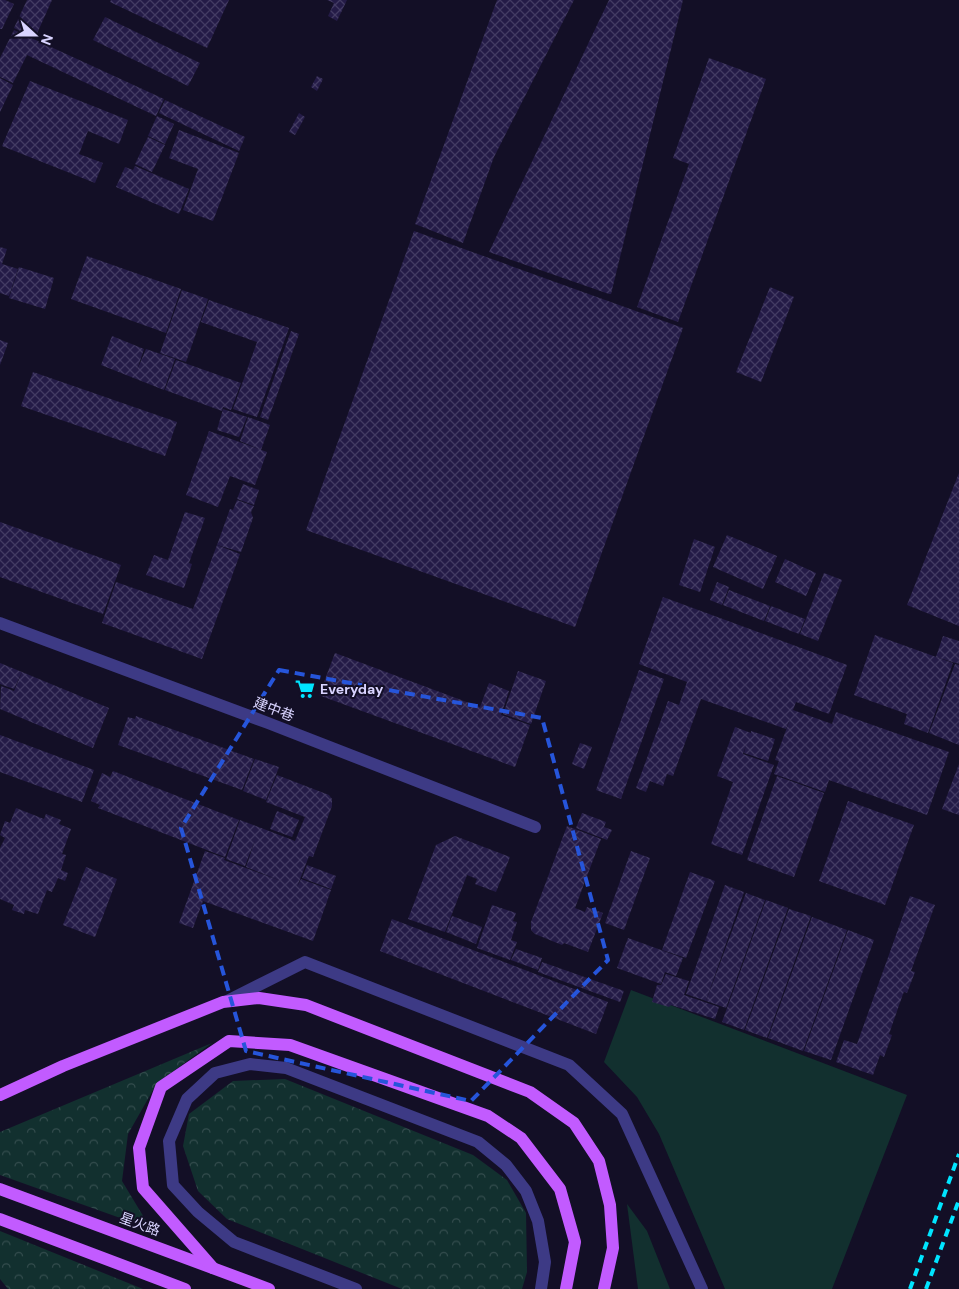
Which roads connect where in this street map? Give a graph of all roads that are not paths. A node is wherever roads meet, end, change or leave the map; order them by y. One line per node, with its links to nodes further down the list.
1 (0, 623): 2 (street, 建中巷)
2 (535, 827)
3 (223, 1002): 4 (main road); 13 (main road); 14 (street)
4 (0, 1094)
5 (0, 1189): 7 (main road, 星火路)
6 (0, 1219): 8 (main road)
7 (213, 1268): 9 (main road, 星火路); 12 (main road)
8 (185, 1289)
9 (269, 1289)
10 (356, 1289): 11 (street)
11 (541, 1289)
12 (566, 1289)
13 (604, 1289)
14 (702, 1289)

